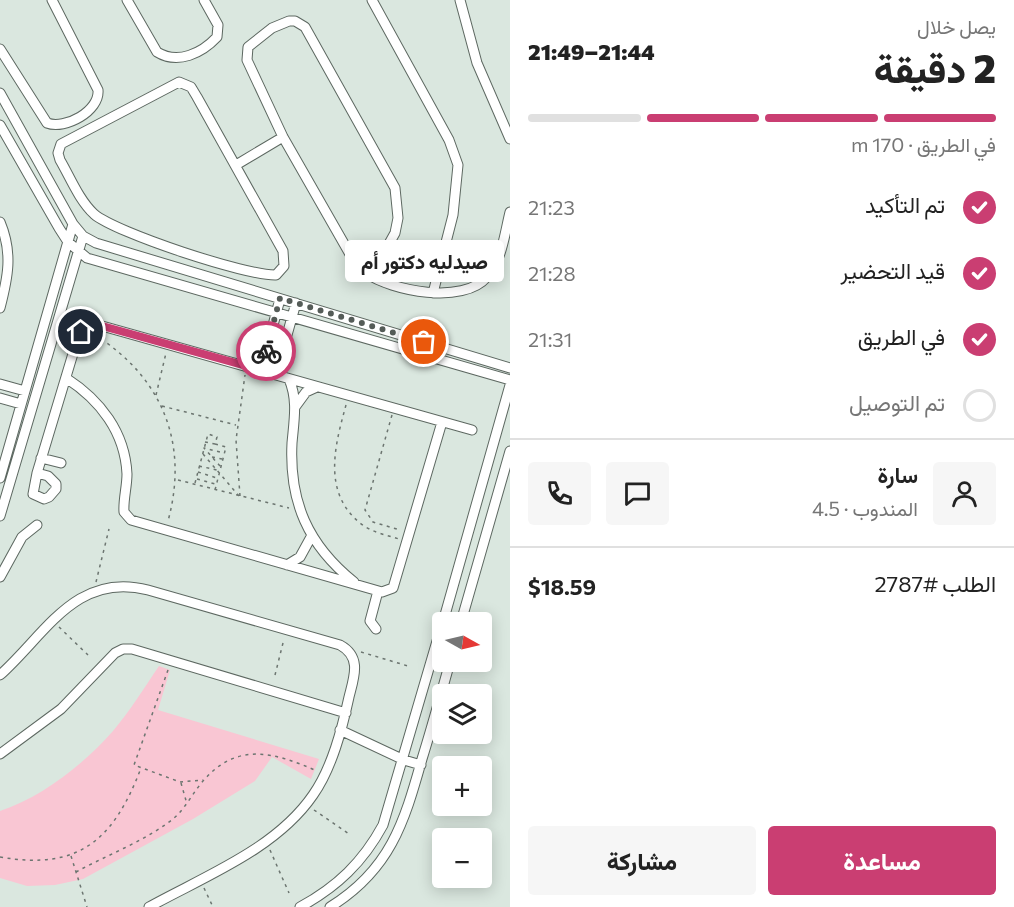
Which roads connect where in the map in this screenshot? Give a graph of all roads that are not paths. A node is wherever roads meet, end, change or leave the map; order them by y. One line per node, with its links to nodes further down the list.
1 (52, 0): 6 (street)
2 (127, 0): 3 (street)
3 (204, 0)
4 (372, 0): 21 (street)
5 (460, 0): 10 (street)
6 (0, 50)
7 (0, 93): 14 (street)
8 (0, 125): 16 (street)
9 (283, 137): 11 (street); 19 (street); 19 (street)
10 (510, 139)
11 (236, 165): 11 (street)
12 (510, 212): 17 (street)
13 (0, 222): 20 (street)
14 (73, 224): 15 (street); 16 (street)
15 (83, 236): 18 (street); 22 (street)
16 (68, 243): 18 (street); 36 (street)
17 (505, 249): 21 (street)
18 (78, 252): 25 (street); 47 (street)
19 (366, 273): 21 (street)
20 (4, 280): 24 (street)
21 (433, 292)
22 (280, 298): 23 (street); 25 (street)
23 (296, 303): 26 (street); 27 (street)
24 (0, 308)
25 (276, 314): 26 (street); 28 (street)
26 (292, 318): 29 (street); 32 (street)
27 (510, 368)
28 (261, 370): 29 (street); 30 (street)
29 (276, 374): 31 (street)
30 (66, 378): 43 (street); 50 (street)
31 (289, 379): 35 (street); 39 (street)
32 (510, 380)
33 (0, 384): 36 (street)
34 (510, 385): 54 (street)
35 (317, 387): 39 (street); 40 (street)
36 (25, 391): 38 (street)
37 (0, 398): 38 (street)
38 (21, 404): 46 (street)
39 (295, 407): 49 (street)
40 (442, 422): 41 (street); 53 (street)
41 (472, 430)
42 (510, 451): 55 (street)
43 (41, 458): 44 (street); 45 (street)
44 (61, 463)
45 (37, 472)
46 (0, 478)
47 (1, 509)
48 (37, 525): 51 (street)
49 (311, 537): 50 (street); 52 (street)
50 (287, 565): 52 (street)
51 (0, 577)
52 (358, 585): 53 (street)
53 (378, 591): 56 (street)
54 (446, 612)
55 (464, 612)
56 (376, 629)
57 (432, 662): 63 (street)
58 (1, 671): 60 (street)
59 (447, 672): 64 (street)
60 (346, 712): 61 (street); 62 (street)
61 (340, 730): 63 (street); 65 (street)
62 (0, 754)
63 (404, 760): 64 (street); 66 (street)
64 (421, 765): 67 (street)
65 (149, 907)
66 (300, 907)
67 (330, 907)

